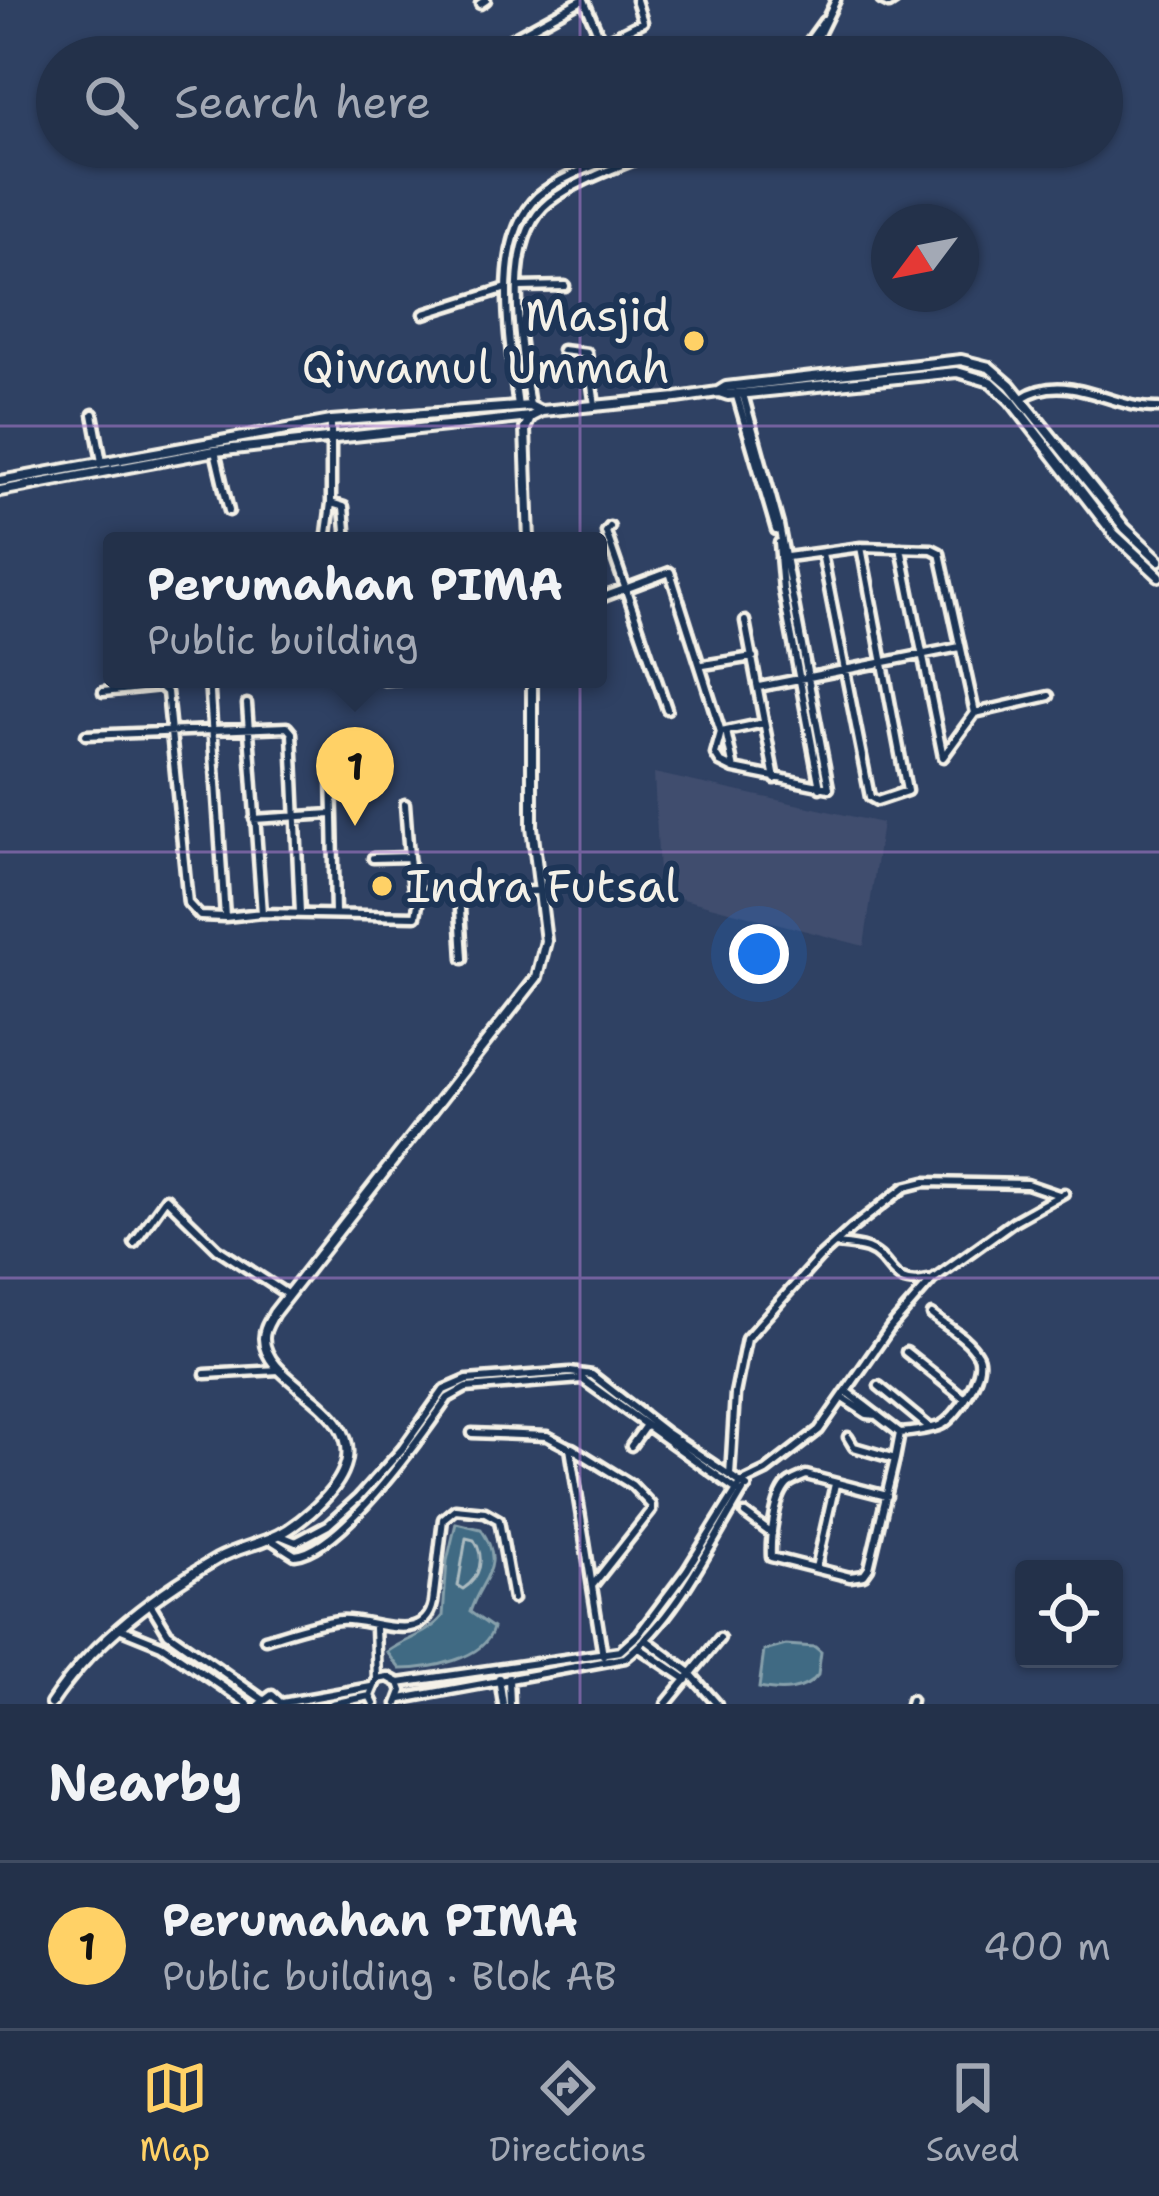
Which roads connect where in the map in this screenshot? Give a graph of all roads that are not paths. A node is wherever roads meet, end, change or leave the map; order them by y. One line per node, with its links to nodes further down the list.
1 (583, 0): 7 (street); 8 (street)
2 (636, 0): 9 (street)
3 (836, 0): 6 (street)
4 (881, 0): 5 (street)
5 (895, 0)
6 (825, 20): 10 (street); 11 (street)
7 (517, 36)
8 (600, 36)
9 (608, 36)
10 (813, 36)
11 (818, 36)
12 (592, 168): 16 (street)
13 (619, 168): 14 (street)
14 (519, 286): 15 (street); 16 (street); 23 (street)
15 (565, 286)
16 (507, 288): 17 (street); 23 (street)
17 (424, 314)
18 (562, 350): 21 (street)
19 (739, 390): 20 (main road); 21 (main road); 36 (main road); 46 (street)
20 (1022, 398): 22 (street); 34 (main road)
21 (595, 405): 23 (main road)
22 (1159, 407)
23 (524, 412): 25 (main road); 26 (main road); 40 (main road)
24 (93, 414): 29 (street)
25 (331, 421): 26 (street); 28 (main road)
26 (332, 436): 27 (main road); 33 (street)
27 (215, 452): 30 (main road); 35 (street)
28 (116, 460): 29 (main road); 30 (main road)
29 (102, 462): 31 (main road)
30 (119, 471): 32 (main road)
31 (0, 481)
32 (0, 490)
33 (331, 503): 38 (street); 39 (street)
34 (1106, 504): 36 (main road); 47 (main road)
35 (229, 511)
36 (1096, 512): 48 (main road)
37 (610, 526): 41 (street)
38 (327, 532)
39 (346, 532)
40 (529, 532)
41 (606, 532)
42 (607, 535): 49 (street)
43 (861, 547): 44 (street); 45 (street); 55 (street)
44 (901, 548): 52 (street); 53 (street)
45 (822, 553): 46 (street); 57 (street)
46 (783, 557): 58 (street)
47 (1159, 560)
48 (1159, 576)
49 (628, 589): 50 (street); 56 (street); 65 (street)
50 (607, 596)
51 (745, 620): 54 (street)
52 (960, 647): 53 (street); 66 (street)
53 (923, 655): 55 (street); 66 (street)
54 (753, 657): 56 (street); 59 (street)
55 (882, 662): 57 (street); 57 (street)
56 (703, 665): 70 (street)
57 (844, 670): 58 (street)
58 (804, 678): 59 (street); 75 (street)
59 (759, 686): 67 (street)
60 (209, 688): 69 (street)
61 (532, 688): 82 (main road)
62 (103, 692): 71 (street)
63 (1049, 695): 66 (street)
64 (247, 704): 68 (street)
65 (667, 709)
66 (975, 713)
67 (766, 722): 70 (street); 75 (street)
68 (249, 728): 69 (street); 78 (street); 79 (street)
69 (211, 729): 71 (street); 88 (street)
70 (724, 731): 73 (street); 73 (street)
71 (168, 732): 72 (street); 88 (street)
72 (86, 735)
73 (734, 769): 75 (street)
74 (332, 770): 77 (street)
75 (775, 779)
76 (405, 804): 80 (street)
77 (332, 814): 78 (street); 87 (street)
78 (295, 817): 79 (street); 86 (street)
79 (254, 819): 85 (street)
80 (410, 856): 81 (street); 84 (street)
81 (373, 858)
82 (541, 891): 83 (street); 93 (main road)
83 (459, 892): 84 (street); 89 (street)
84 (420, 893): 87 (street)
85 (262, 913): 86 (street); 88 (street)
86 (300, 913): 87 (street)
87 (335, 914)
88 (225, 917)
89 (463, 959)
90 (134, 1244): 93 (street)
91 (835, 1244): 92 (street); 92 (street); 109 (street)
92 (932, 1280): 99 (street)
93 (288, 1295): 96 (main road)
94 (932, 1316): 100 (street)
95 (906, 1352): 100 (street)
96 (282, 1369): 97 (street); 116 (main road)
97 (205, 1374)
98 (879, 1386): 102 (street)
99 (846, 1396): 104 (street); 111 (street)
100 (964, 1398): 102 (street)
101 (646, 1425): 106 (street); 109 (street); 117 (street)
102 (930, 1428): 104 (street)
103 (472, 1433): 107 (street)
104 (900, 1433): 108 (street)
105 (848, 1437): 108 (street)
106 (631, 1446)
107 (570, 1448): 119 (street); 119 (street)
108 (895, 1459): 112 (street)
109 (728, 1480): 111 (street); 114 (street)
110 (835, 1484): 112 (street); 115 (street); 118 (street)
111 (743, 1486): 125 (street)
112 (887, 1496): 118 (street)
113 (745, 1514): 115 (street)
114 (319, 1531): 116 (street); 117 (street)
115 (772, 1534): 118 (street)
116 (274, 1537): 117 (street); 121 (main road)
117 (326, 1539)
118 (816, 1568)
119 (592, 1586): 130 (street)
120 (513, 1599): 123 (street)
121 (151, 1606): 122 (main road); 124 (street)
122 (119, 1628): 128 (street); 138 (main road)
123 (375, 1628): 127 (street); 133 (street)
124 (169, 1633): 128 (street); 136 (street)
125 (642, 1637): 129 (street); 132 (street)
126 (721, 1638): 132 (street)
127 (265, 1639)
128 (161, 1645): 139 (street)
129 (635, 1645): 130 (street); 131 (street); 132 (street)
130 (603, 1656): 131 (street)
131 (504, 1674): 134 (street); 137 (street); 142 (street)
132 (686, 1676): 143 (street); 144 (street)
133 (377, 1679): 134 (street); 135 (street)
134 (399, 1683): 137 (street)
135 (371, 1696): 140 (street); 141 (street)
136 (261, 1702): 140 (street)
137 (399, 1702)
138 (51, 1704)
139 (248, 1704)
140 (282, 1704)
141 (332, 1704)
142 (506, 1704)
143 (666, 1704)
144 (717, 1704)

